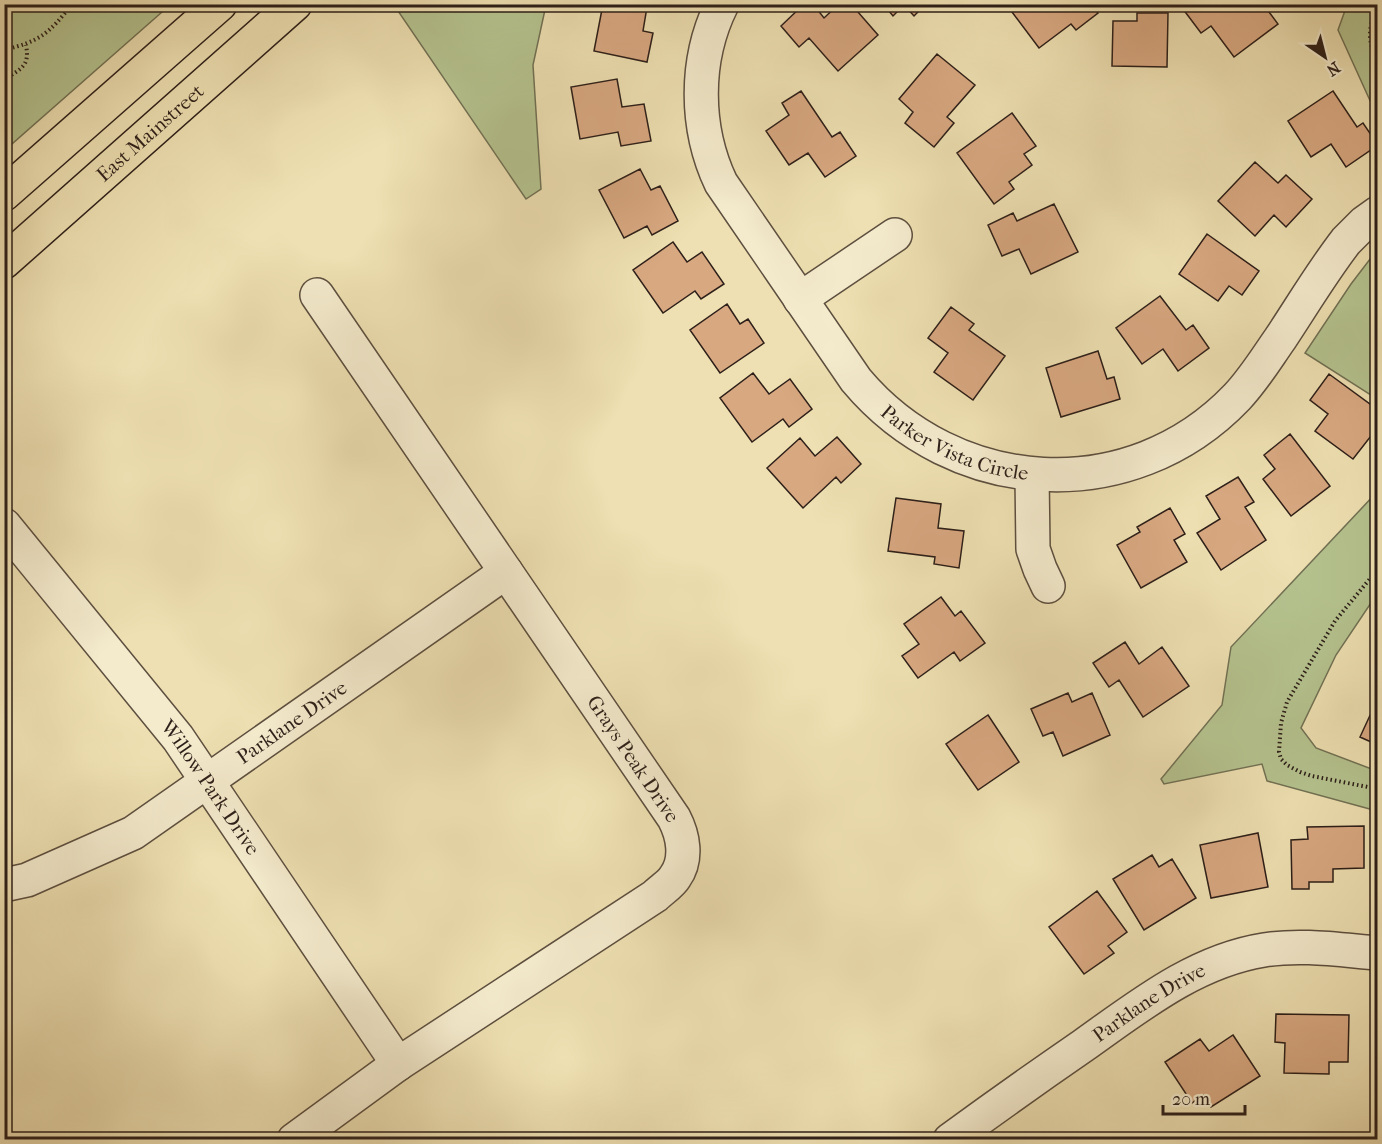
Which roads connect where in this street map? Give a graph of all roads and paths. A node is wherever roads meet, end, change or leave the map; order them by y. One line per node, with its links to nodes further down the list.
1 (72, 4): 6 (path)
2 (220, 4): 10 (main road)
3 (295, 4): 13 (main road, East Mainstreet)
4 (722, 4): 15 (street, Parker Vista Circle)
5 (1377, 10): 8 (path)
6 (26, 45): 7 (path); 9 (path)
7 (4, 50)
8 (1377, 65)
9 (4, 80)
10 (4, 194)
11 (1377, 213): 16 (street, Parker Vista Circle)
12 (896, 235): 15 (street)
13 (4, 262)
14 (317, 295): 19 (street, Grays Peak Drive)
15 (800, 299): 16 (street, Parker Vista Circle)
16 (1032, 475): 20 (street)
17 (4, 525): 21 (street, Willow Park Drive)
18 (1377, 569): 22 (path)
19 (506, 572): 21 (street, Parklane Drive); 25 (street, Grays Peak Drive)
20 (1048, 586)
21 (207, 782): 23 (street, Parklane Drive); 25 (street, Willow Park Drive)
22 (1377, 789)
23 (4, 885)
24 (1377, 953): 27 (street, Parklane Drive)
25 (398, 1064): 26 (street, Grays Peak Drive)
26 (294, 1140)
27 (950, 1140)

